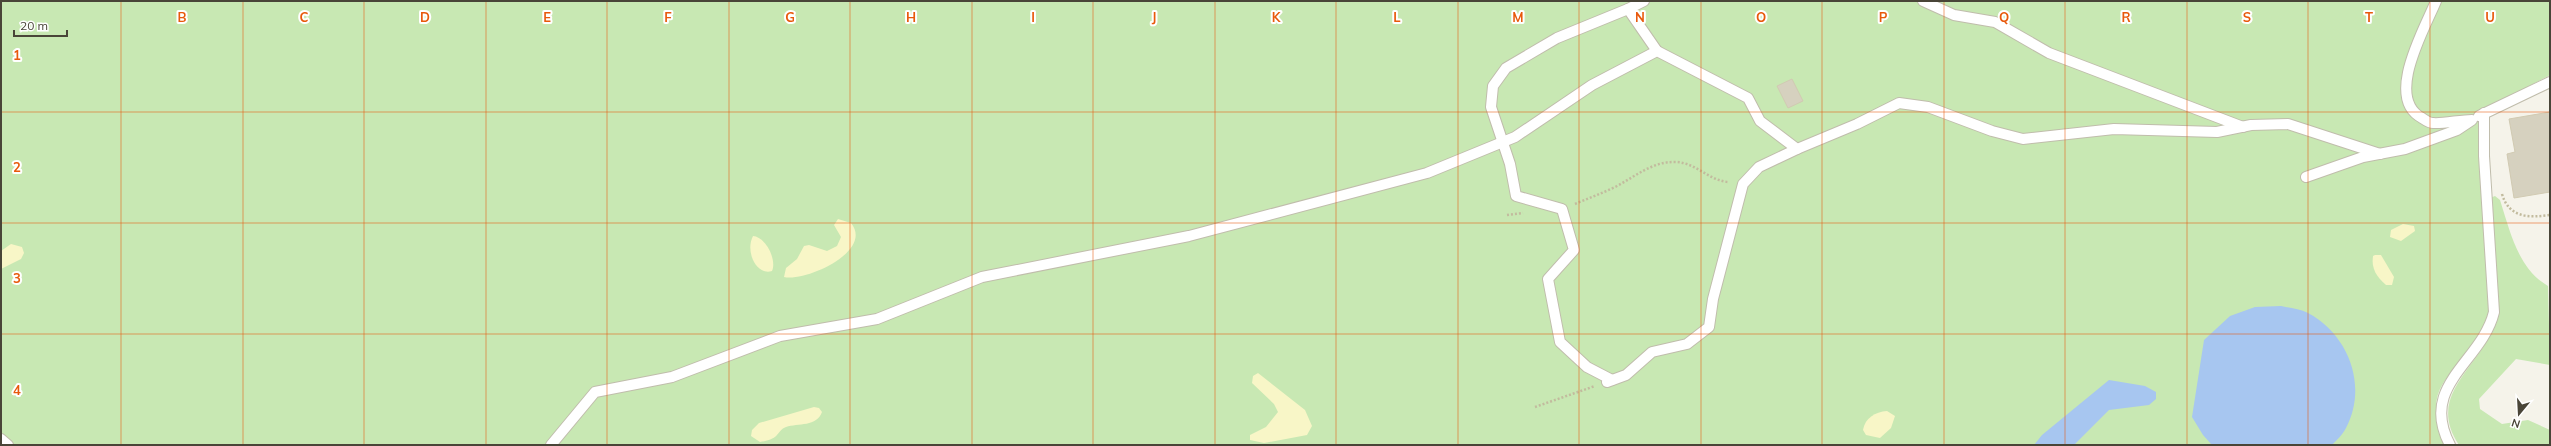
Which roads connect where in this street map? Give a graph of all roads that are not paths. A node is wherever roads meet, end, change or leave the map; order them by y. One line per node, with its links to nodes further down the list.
1 (1644, 1): 4 (lane)
2 (1923, 1): 9 (lane)
3 (2436, 1): 8 (lane)
4 (1628, 9): 5 (lane); 10 (lane)
5 (1657, 51): 10 (lane); 11 (lane)
6 (2550, 82): 7 (lane)
7 (2484, 112): 8 (lane); 17 (lane)
8 (2472, 120): 12 (lane)
9 (2243, 126): 11 (lane); 12 (lane)
10 (1502, 142): 11 (lane); 16 (lane)
11 (1797, 149)
12 (2380, 154): 13 (lane)
13 (2306, 177)
14 (1, 439): 15 (lane)
15 (8, 445)
16 (551, 445)
17 (2450, 445)

